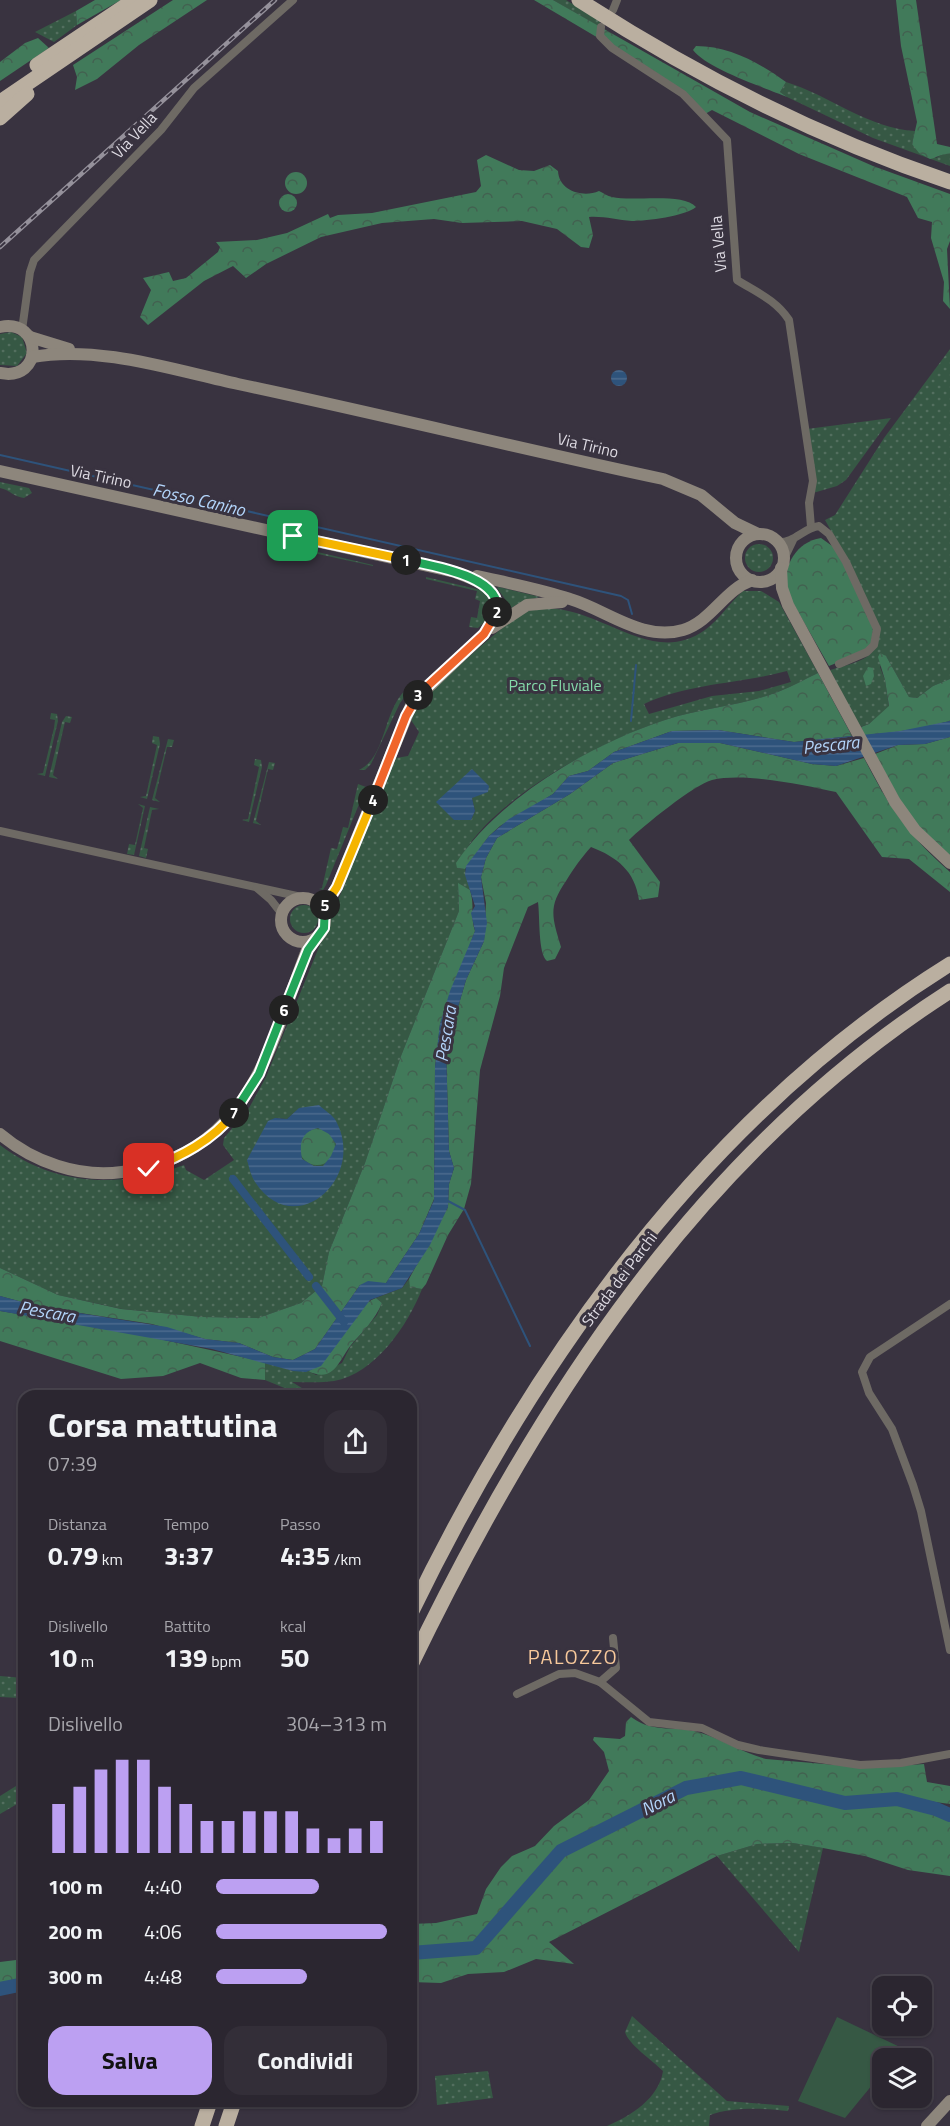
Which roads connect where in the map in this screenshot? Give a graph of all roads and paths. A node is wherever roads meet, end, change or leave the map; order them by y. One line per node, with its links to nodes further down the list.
1 (158, 0): 5 (highway)
2 (293, 0): 13 (street, Via Vella)
3 (579, 0): 12 (highway)
4 (617, 0): 6 (street)
5 (138, 2): 8 (highway); 9 (highway)
6 (613, 10)
7 (600, 27): 21 (street, Via Vella)
8 (83, 47): 10 (highway); 11 (highway)
9 (0, 90)
10 (0, 102)
11 (0, 118)
12 (950, 182)
13 (24, 306): 14 (street, Via Vella); 15 (street, Via Vella)
14 (5, 326): 15 (street, Via Tirino)
15 (26, 333): 16 (street, Via Tirino); 17 (street)
16 (85, 354): 17 (street, Via Tirino); 20 (street, Via Tirino)
17 (32, 357): 18 (street)
18 (0, 374)
19 (0, 471): 28 (street, Via Tirino)
20 (723, 513): 22 (street, Via Tirino); 25 (street, Via Tirino)
21 (811, 527): 23 (street); 34 (street)
22 (758, 534): 24 (street); 25 (street)
23 (793, 540): 24 (street); 27 (street)
24 (778, 542): 27 (street)
25 (739, 546): 26 (street)
26 (737, 562): 29 (street); 30 (street)
27 (783, 564): 29 (street); 32 (street)
28 (455, 572): 31 (street); 33 (street, Via Tirino)
29 (757, 581): 30 (street); 32 (street)
30 (718, 603): 31 (street)
31 (588, 605): 33 (street)
32 (788, 605): 36 (street)
33 (484, 634): 39 (street, Via Tirino)
34 (839, 664)
35 (0, 831): 37 (street)
36 (950, 863)
37 (254, 886): 38 (street); 40 (street)
38 (306, 898): 39 (street); 40 (street)
39 (323, 911): 41 (street)
40 (282, 914): 41 (street)
41 (321, 933): 44 (street)
42 (950, 964): 46 (highway, Strada dei Parchi)
43 (950, 991): 49 (highway, Strada dei Parchi)
44 (0, 1134)
45 (950, 1304): 48 (street)
46 (417, 1602)
47 (613, 1638): 50 (street)
48 (950, 1650)
49 (417, 1653)
50 (600, 1682): 51 (street); 52 (street)
51 (517, 1694)
52 (950, 1755)
53 (950, 2101): 58 (street)
54 (208, 2107): 56 (highway)
55 (232, 2107): 57 (highway)
56 (202, 2126)
57 (225, 2126)
58 (927, 2126)

